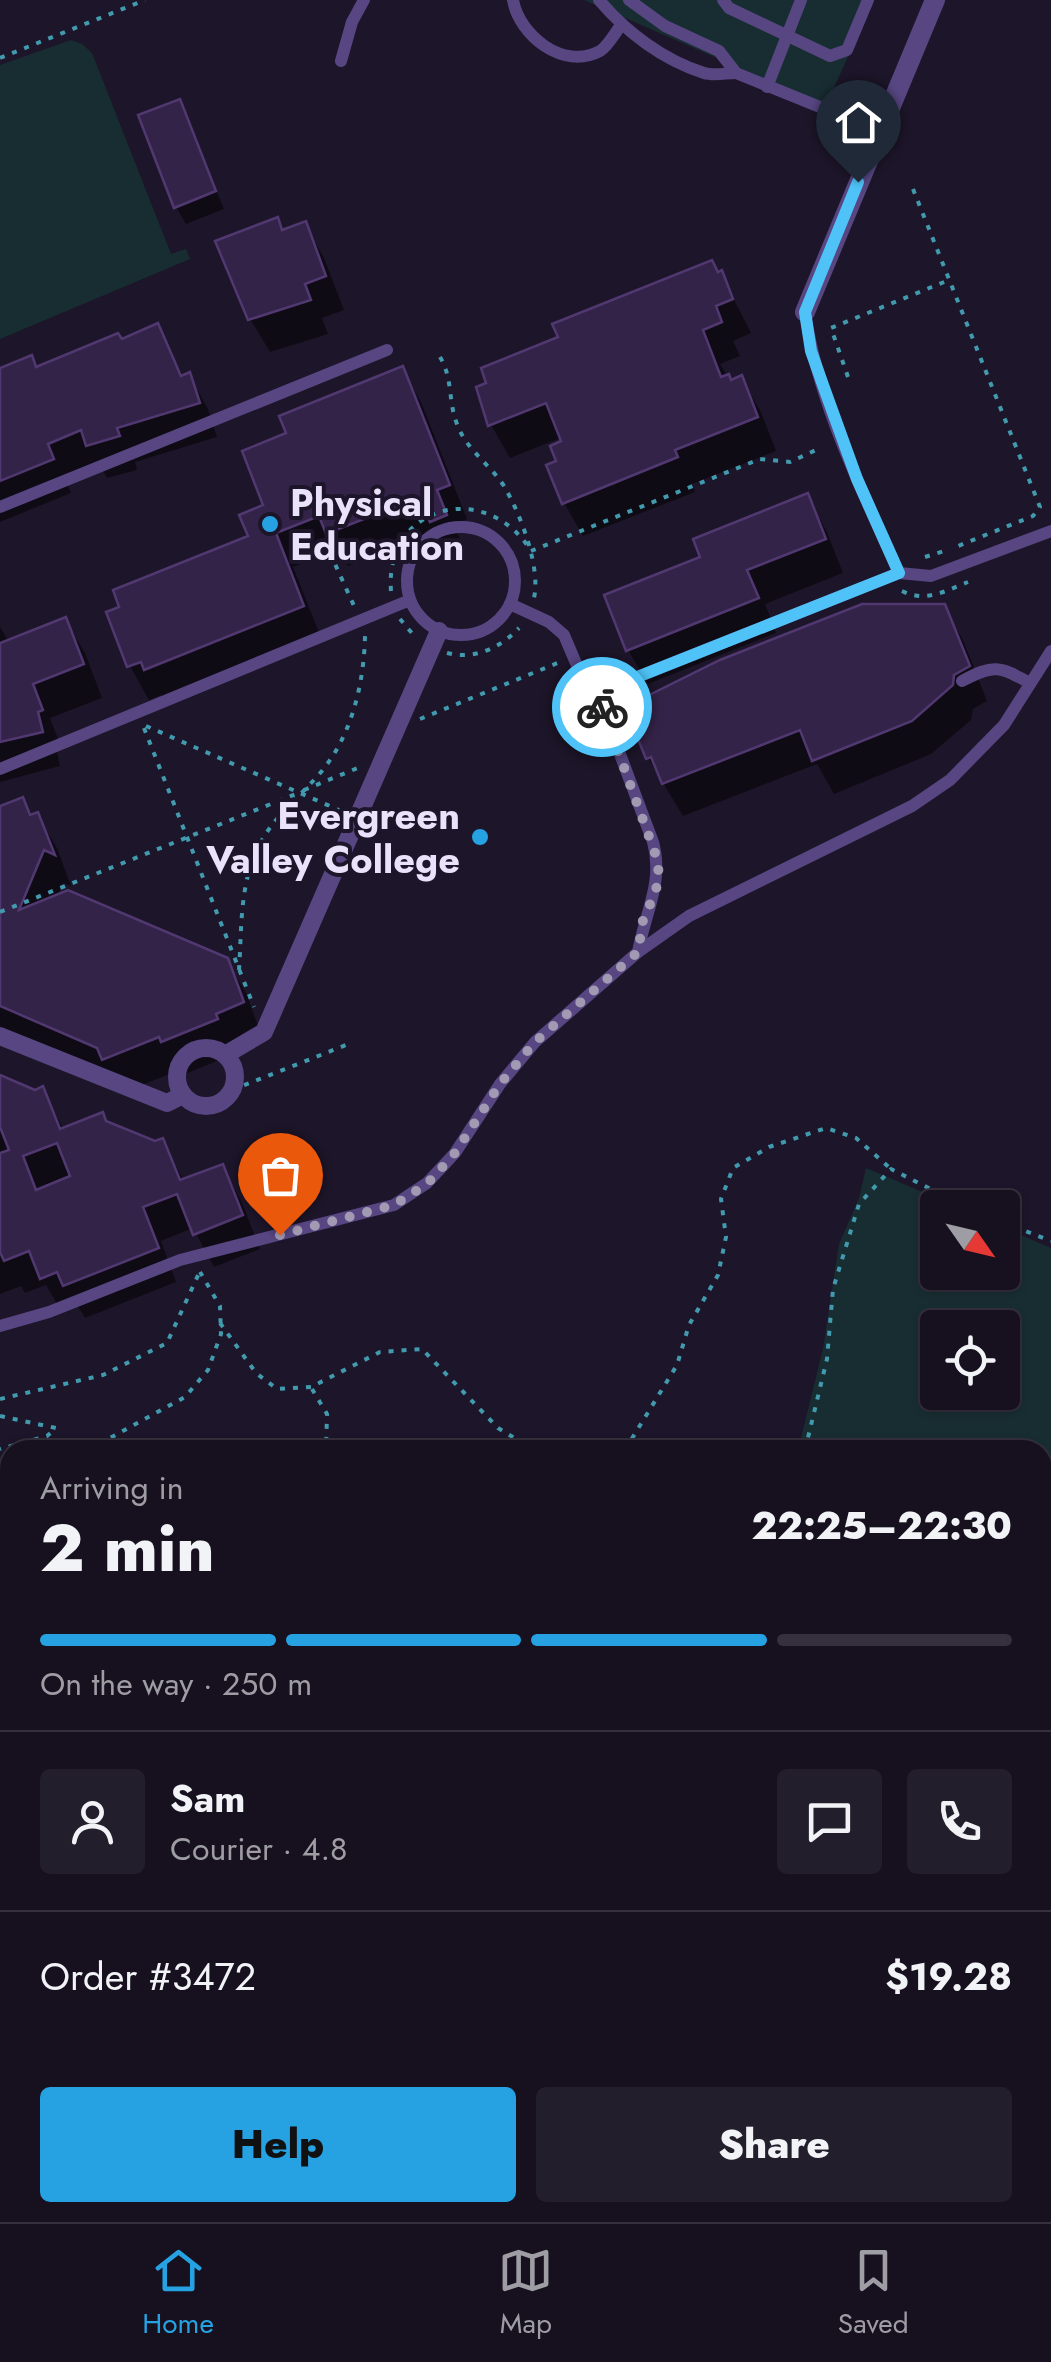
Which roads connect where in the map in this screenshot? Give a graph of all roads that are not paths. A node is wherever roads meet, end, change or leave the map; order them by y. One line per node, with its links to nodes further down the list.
1 (364, 0): 11 (lane)
2 (513, 0): 9 (lane)
3 (599, 0): 9 (lane)
4 (629, 0): 12 (lane)
5 (801, 0): 10 (lane)
6 (868, 0): 10 (lane)
7 (935, 0): 14 (street)
8 (728, 3): 10 (lane)
9 (621, 25): 12 (lane)
10 (785, 36): 13 (lane)
11 (341, 61)
12 (736, 73): 13 (lane)
13 (767, 87): 14 (lane)
14 (879, 131): 15 (street)
15 (805, 312): 19 (lane)
16 (387, 350): 17 (lane)
17 (0, 507)
18 (1051, 532): 19 (lane)
19 (899, 573): 26 (lane)
20 (410, 600): 21 (lane); 22 (lane); 27 (lane)
21 (510, 604): 22 (lane); 26 (lane)
22 (439, 630): 30 (street)
23 (1051, 651): 25 (lane)
24 (962, 681): 25 (lane)
25 (1030, 683): 28 (lane)
26 (597, 693): 28 (lane)
27 (0, 769)
28 (638, 952): 32 (lane)
29 (0, 1036): 31 (street)
30 (226, 1054): 31 (street); 31 (street)
31 (183, 1095)
32 (0, 1326)

